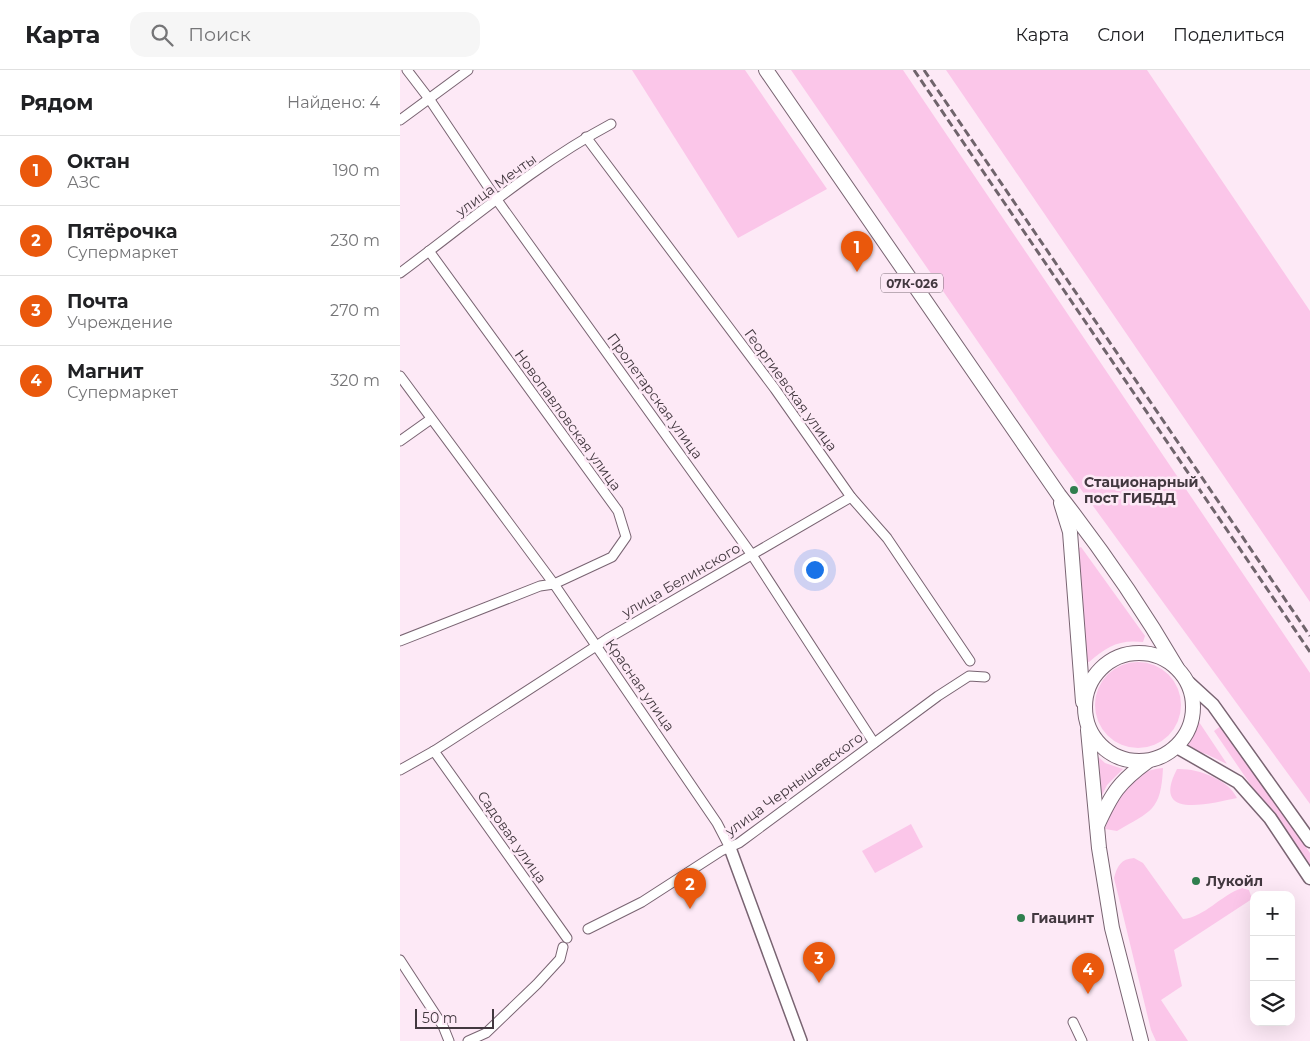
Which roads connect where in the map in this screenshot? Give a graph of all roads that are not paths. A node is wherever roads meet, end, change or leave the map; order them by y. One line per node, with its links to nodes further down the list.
1 (407, 70): 4 (street, Пролетарская улица)
2 (468, 70): 4 (street)
3 (766, 70): 14 (main road, 07К-026)
4 (430, 100): 5 (street); 8 (street, Пролетарская улица)
5 (400, 120)
6 (611, 124): 7 (street, улица Мечты)
7 (586, 137): 8 (street, улица Мечты); 15 (street, Георгиевская улица)
8 (497, 200): 9 (street, улица Мечты); 16 (street, Пролетарская улица)
9 (429, 251): 10 (street, улица Мечты); 17 (street, Новопавловская улица)
10 (400, 273)
11 (400, 376): 12 (street, Красная улица)
12 (431, 419): 13 (street); 17 (street, Красная улица)
13 (400, 441)
14 (1059, 495): 21 (main road, 07К-026); 24 (main road, 07К-026)
15 (851, 497): 16 (street, улица Белинского); 20 (street, Георгиевская улица)
16 (752, 555): 19 (street, улица Белинского); 26 (street, Пролетарская улица)
17 (554, 584): 18 (street); 19 (street, Красная улица)
18 (400, 641)
19 (596, 647): 28 (street, улица Белинского); 33 (street, Красная улица)
20 (970, 661)
21 (1177, 668): 23 (main road); 24 (main road)
22 (986, 677): 26 (street, улица Чернышевского)
23 (1188, 684): 27 (main road); 32 (main road)
24 (1085, 708): 25 (main road)
25 (1087, 723): 29 (main road); 31 (main road)
26 (874, 743): 33 (street, улица Чернышевского)
27 (1177, 747): 29 (main road); 34 (main road)
28 (434, 751): 30 (street, улица Белинского); 36 (street, Садовая улица)
29 (1148, 761): 31 (main road)
30 (400, 770)
31 (1096, 826): 44 (main road)
32 (1310, 841)
33 (730, 848): 35 (street, улица Чернышевского); 42 (street, Красная улица)
34 (1310, 878)
35 (588, 929)
36 (567, 938)
37 (564, 948): 41 (street)
38 (400, 960): 40 (street)
39 (1072, 1022): 43 (street)
40 (449, 1041)
41 (468, 1041)
42 (801, 1041)
43 (1082, 1041)
44 (1142, 1041)

